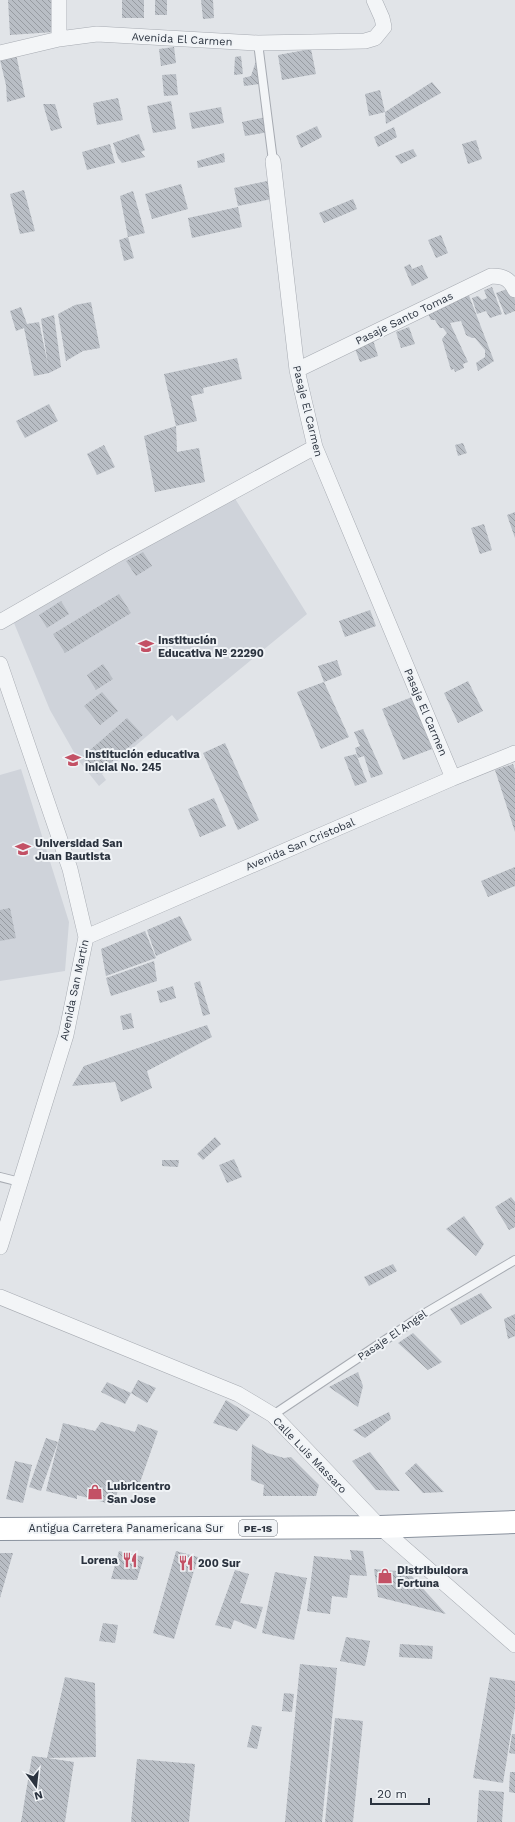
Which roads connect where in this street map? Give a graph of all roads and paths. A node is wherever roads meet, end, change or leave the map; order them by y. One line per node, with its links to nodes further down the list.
1 (59, 0): 3 (street)
2 (374, 0): 4 (street, Avenida El Carmen)
3 (59, 39): 4 (street, Avenida El Carmen); 5 (street, Avenida El Carmen)
4 (258, 43): 6 (lane, Pasaje El Carmen)
5 (0, 53)
6 (273, 161): 8 (street, Pasaje El Carmen)
7 (513, 286): 8 (street, Pasaje Santo Tomas)
8 (297, 370): 9 (street, Pasaje El Carmen)
9 (315, 447): 10 (street); 13 (street, Pasaje El Carmen)
10 (0, 622)
11 (0, 664): 14 (street, Avenida San Martin)
12 (515, 753): 13 (street, Avenida San Cristobal)
13 (453, 778): 14 (street, Avenida San Cristobal)
14 (86, 937): 16 (street, Avenida San Martin)
15 (0, 1177): 16 (lane)
16 (20, 1182): 17 (street, Avenida San Martin)
17 (0, 1248)
18 (515, 1260): 20 (lane, Pasaje El Angel)
19 (0, 1297): 20 (street, Calle Luis Massaro)
20 (273, 1415): 22 (street, Calle Luis Massaro)
21 (515, 1522): 22 (highway, Antigua Carretera Panamericana Sur / PE-1S)
22 (380, 1527): 23 (highway, Antigua Carretera Panamericana Sur / PE-1S); 24 (street, Calle Luis Massaro)
23 (0, 1529)
24 (515, 1645)

